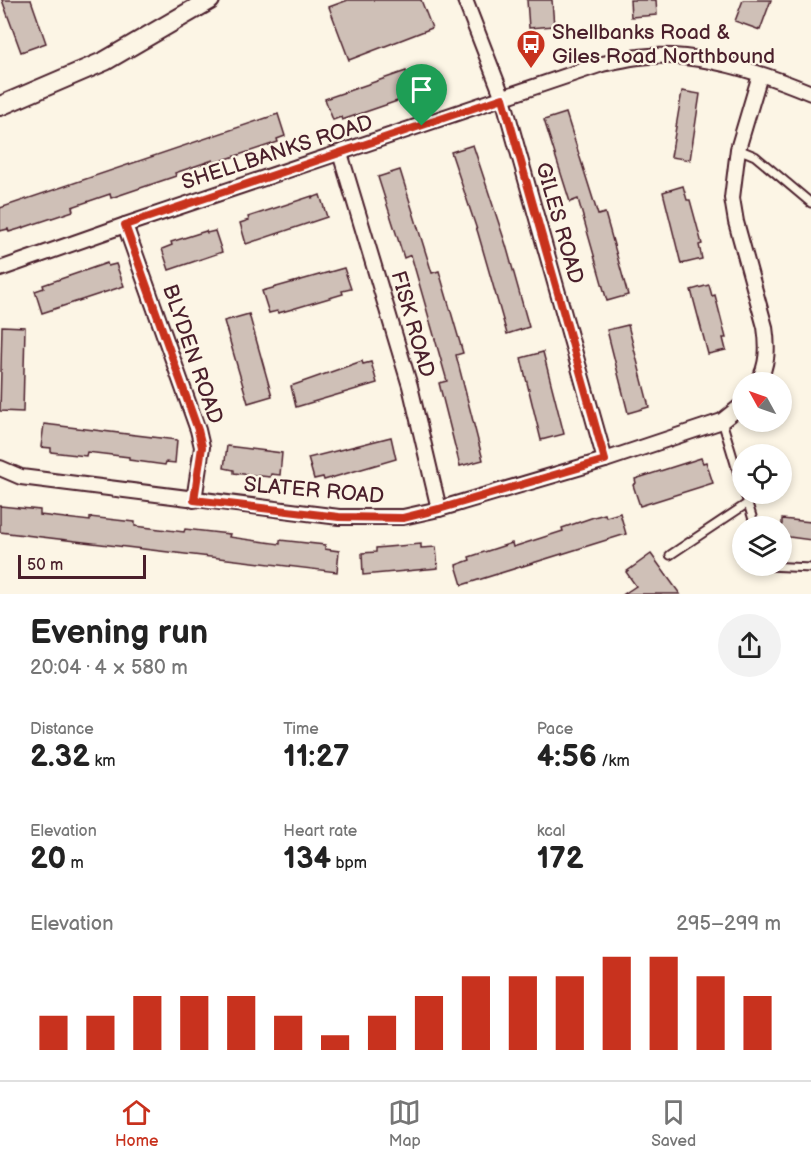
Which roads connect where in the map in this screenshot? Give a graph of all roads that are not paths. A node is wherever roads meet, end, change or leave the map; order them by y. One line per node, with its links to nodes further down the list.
1 (210, 0): 6 (street)
2 (465, 0): 5 (street, GILES ROAD)
3 (760, 75): 4 (street, SHELLBANKS ROAD); 5 (street, SHELLBANKS ROAD); 7 (street)
4 (811, 93)
5 (503, 98): 8 (street, SHELLBANKS ROAD); 16 (street, GILES ROAD)
6 (0, 106)
7 (738, 149): 9 (lane); 12 (street)
8 (340, 153): 10 (street, SHELLBANKS ROAD); 20 (street, FISK ROAD)
9 (811, 203)
10 (125, 225): 11 (street, SHELLBANKS ROAD); 18 (street, BLYDEN ROAD)
11 (0, 269)
12 (762, 372)
13 (732, 413): 14 (street)
14 (722, 421): 15 (lane); 16 (street, SLATER ROAD)
15 (732, 454)
16 (605, 460): 20 (street, SLATER ROAD)
17 (0, 468): 18 (street, SLATER ROAD)
18 (194, 500): 20 (street, SLATER ROAD)
19 (746, 504): 21 (lane)
20 (439, 509)
21 (670, 555)
22 (792, 567): 23 (lane)
23 (811, 568)

